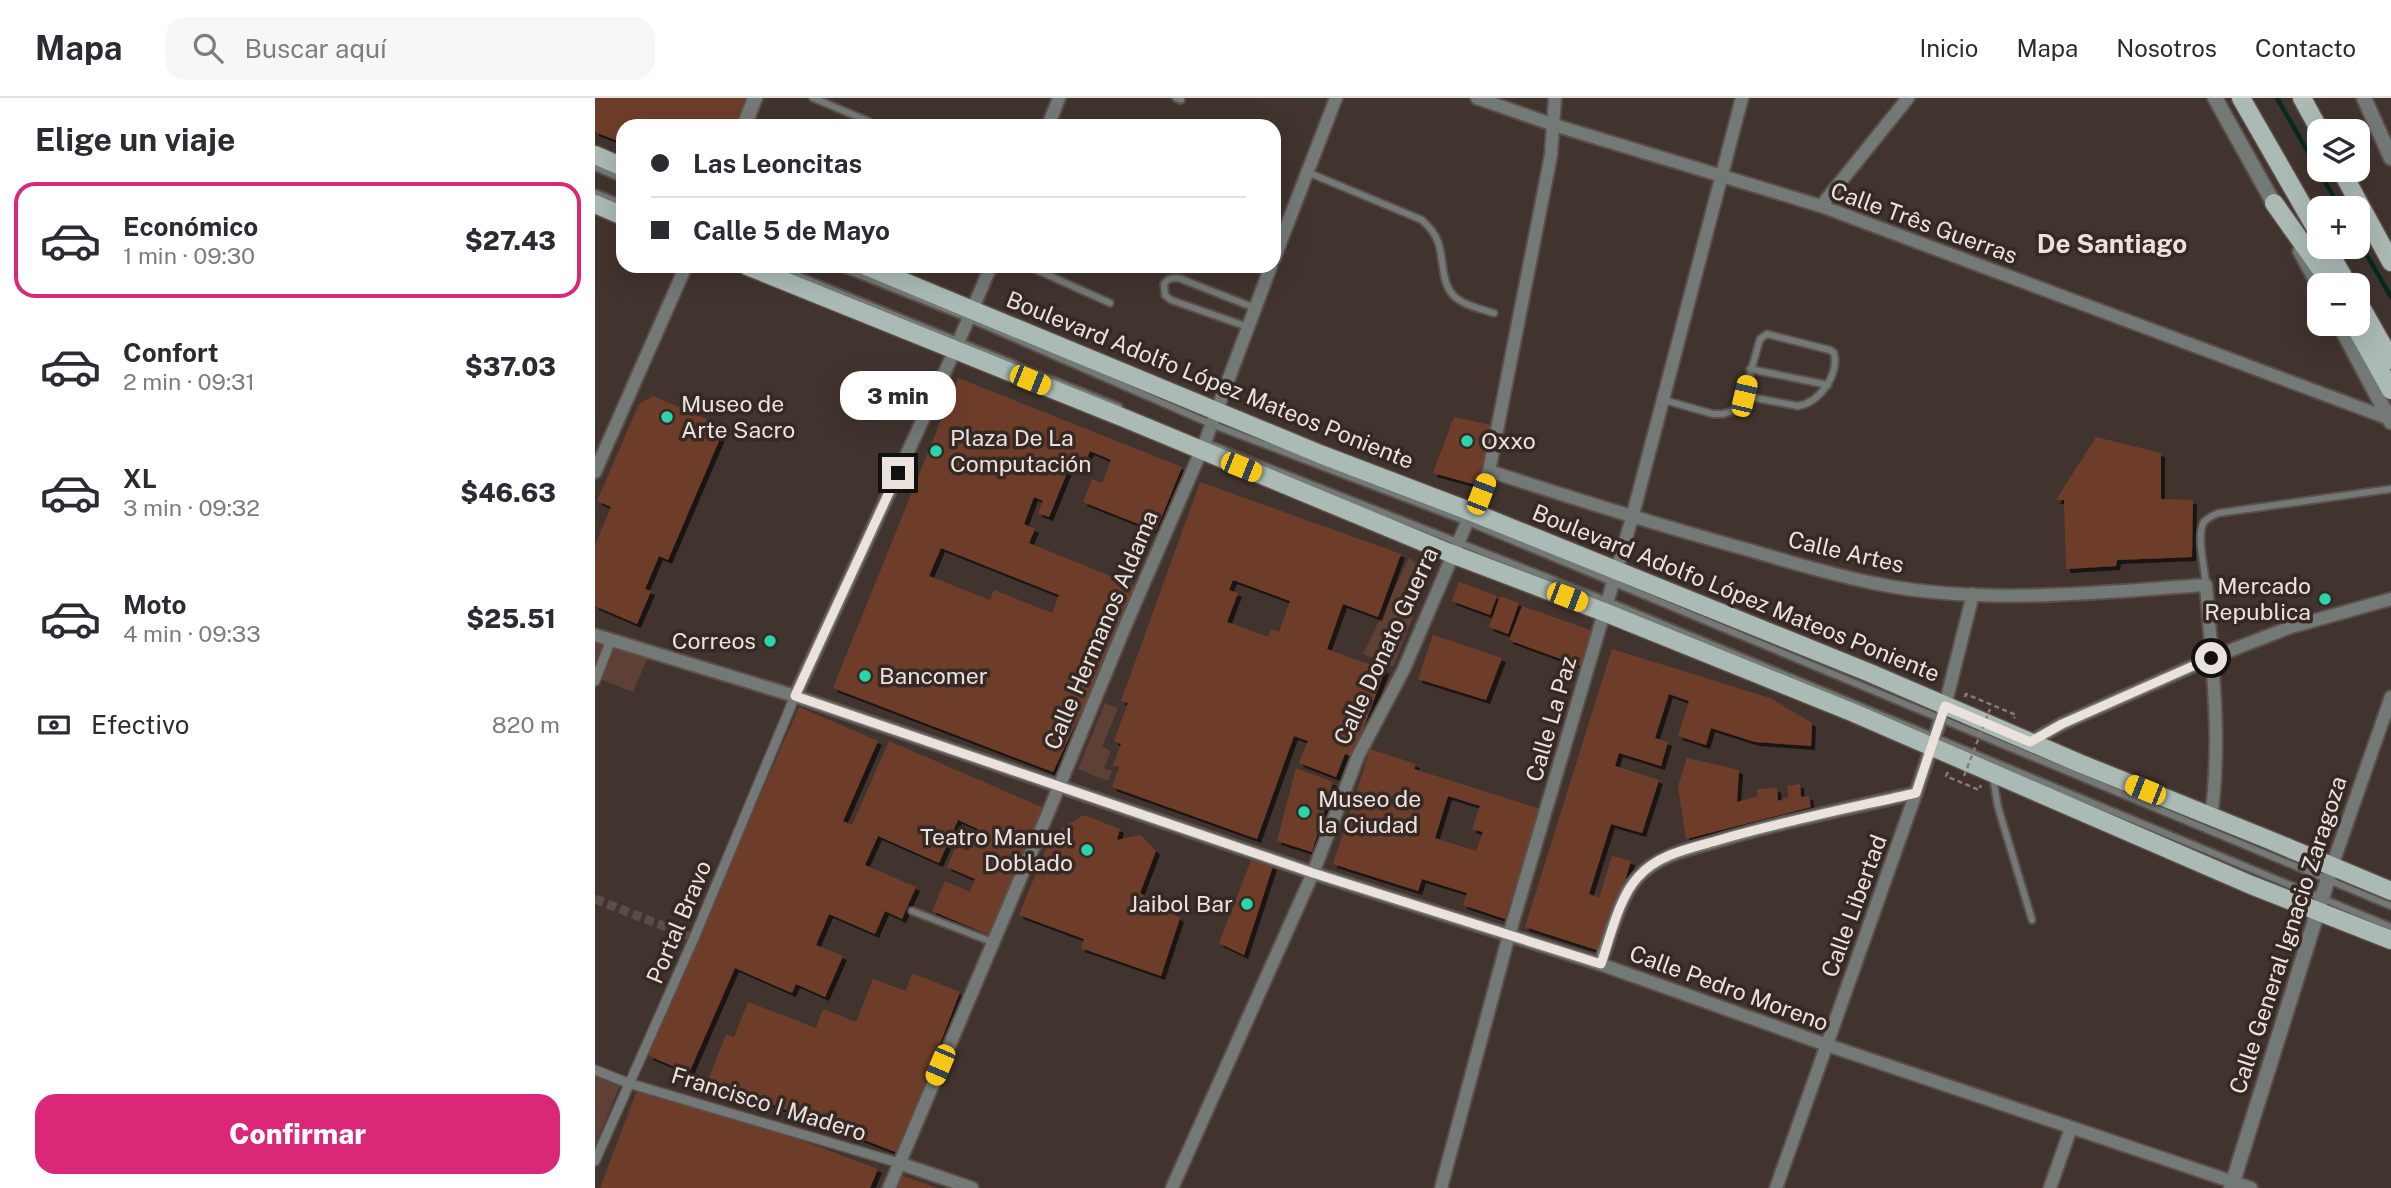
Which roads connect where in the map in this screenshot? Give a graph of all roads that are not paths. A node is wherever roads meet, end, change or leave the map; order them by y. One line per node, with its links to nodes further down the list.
1 (755, 98): 13 (street)
2 (813, 98): 14 (lane)
3 (1059, 98): 15 (street)
4 (1336, 98): 22 (street)
5 (1477, 98): 17 (street, Calle Três Guerras)
6 (1555, 98): 17 (street, Calle Donato Guerra)
7 (1742, 98): 23 (street, Calle La Paz)
8 (1908, 98): 30 (street)
9 (2215, 98): 28 (street)
10 (2241, 98): 32 (main road)
11 (2302, 98): 16 (main road)
12 (2364, 98): 19 (street)
13 (747, 119)
14 (863, 119)
15 (1051, 119)
16 (2313, 119)
17 (1554, 125): 23 (street, Calle Três Guerras); 64 (street, Calle Donato Guerra)
18 (595, 155): 20 (main road)
19 (2391, 158)
20 (616, 164)
21 (595, 167): 24 (lane)
22 (1307, 172): 33 (street); 47 (lane)
23 (1721, 175): 30 (street, Calle Três Guerras); 59 (street, Calle La Paz)
24 (616, 176)
25 (2348, 182): 34 (main road)
26 (595, 193): 27 (lane)
27 (616, 201)
28 (2274, 203): 43 (street); 44 (main road)
29 (595, 204): 31 (main road)
30 (1821, 206): 62 (street, Calle Três Guerras)
31 (616, 213)
32 (2307, 213)
33 (1281, 241)
34 (2391, 262)
35 (683, 273): 65 (street)
36 (766, 273): 53 (main road)
37 (790, 273): 53 (lane)
38 (857, 273): 48 (lane)
39 (881, 273): 48 (main road, Boulevard Adolfo López Mateos Poniente)
40 (988, 273): 48 (street)
41 (1044, 273): 45 (lane)
42 (1268, 273): 46 (street, Calle Hermanos Aldama)
43 (2312, 273)
44 (2324, 273)
45 (1110, 303)
46 (1255, 308): 50 (street, Calle Hermanos Aldama); 50 (lane)
47 (1493, 313)
48 (971, 314): 53 (street); 61 (main road, Boulevard Adolfo López Mateos Poniente)
49 (2370, 323): 54 (main road)
50 (1248, 327): 61 (street, Calle Hermanos Aldama)
51 (2345, 336): 62 (street)
52 (2361, 336): 57 (main road)
53 (957, 345): 60 (lane); 63 (main road); 79 (street)
54 (2391, 360)
55 (1750, 369): 56 (lane); 56 (lane); 58 (lane)
56 (1828, 385): 58 (lane)
57 (2391, 390)
58 (1744, 396): 59 (lane)
59 (1662, 400): 68 (street, Calle La Paz)
60 (1127, 410)
61 (1214, 417): 63 (street, Calle Hermanos Aldama); 67 (main road, Boulevard Adolfo López Mateos Poniente)
62 (2390, 420)
63 (1199, 443): 69 (main road); 85 (street, Calle Hermanos Aldama)
64 (1489, 471): 67 (street, Calle Donato Guerra); 68 (street, Calle Artes)
65 (595, 472)
66 (2391, 489): 71 (lane)
67 (1470, 517): 69 (street, Calle Donato Guerra); 70 (main road, Boulevard Adolfo López Mateos Poniente)
68 (1632, 518): 70 (street, Calle La Paz); 72 (street, Calle Artes)
69 (1455, 548): 74 (main road); 88 (street, Calle Donato Guerra)
70 (1614, 576): 74 (street, Calle La Paz); 81 (main road, Boulevard Adolfo López Mateos Poniente)
71 (2206, 585): 72 (street, Calle Artes); 77 (street)
72 (1973, 594): 81 (street, Calle Libertad)
73 (2391, 599): 77 (street)
74 (1606, 606): 82 (main road); 96 (street, Calle La Paz)
75 (595, 635): 76 (street, Calle Pedro Moreno)
76 (611, 640): 78 (street); 79 (street, Calle Pedro Moreno)
77 (2211, 658): 83 (street); 87 (street)
78 (595, 681)
79 (795, 696): 85 (street, Calle Pedro Moreno); 102 (street, Portal Bravo)
80 (2391, 697): 89 (street, Calle General Ignacio Zaragoza)
81 (1943, 712): 82 (street, Calle Libertad); 83 (main road, Boulevard Adolfo López Mateos Poniente); 89 (lane)
82 (1933, 742): 84 (main road); 86 (street, Calle Libertad); 91 (lane)
83 (2030, 742): 87 (main road, Boulevard Adolfo López Mateos Poniente)
84 (1992, 771): 91 (main road); 94 (lane)
85 (1059, 786): 88 (street, Calle Pedro Moreno); 98 (street, Calle Hermanos Aldama)
86 (1916, 793): 99 (street); 100 (street, Calle Libertad)
87 (2211, 817): 89 (main road, Boulevard Adolfo López Mateos Poniente)
88 (1313, 873): 96 (street, Calle Pedro Moreno); 109 (street, Calle Donato Guerra)
89 (2330, 873): 90 (main road, Boulevard Adolfo López Mateos Poniente); 91 (street, Calle General Ignacio Zaragoza); 92 (lane)
90 (2391, 891)
91 (2320, 905): 95 (lane); 97 (main road); 106 (street, Calle General Ignacio Zaragoza)
92 (2391, 905)
93 (912, 911): 98 (lane)
94 (2032, 920)
95 (2391, 927)
96 (1509, 935): 99 (street, Calle Pedro Moreno); 110 (street, Calle La Paz)
97 (2391, 940)
98 (992, 942): 105 (street, Calle Hermanos Aldama)
99 (1601, 964): 100 (street, Calle Pedro Moreno)
100 (1827, 1045): 103 (street, Calle Pedro Moreno); 111 (street, Calle Libertad)
101 (595, 1070): 102 (street, Francisco I Madero)
102 (628, 1083): 104 (street, Portal Bravo); 105 (street, Francisco I Madero)
103 (2071, 1128): 106 (street, Calle Pedro Moreno); 112 (street)
104 (595, 1161)
105 (899, 1163): 107 (street, Calle Hermanos Aldama); 108 (street)
106 (2232, 1185): 113 (street, Calle Pedro Moreno)
107 (889, 1188)
108 (972, 1188)
109 (1172, 1188)
110 (1441, 1188)
111 (1776, 1188)
112 (2050, 1188)
113 (2251, 1188)

